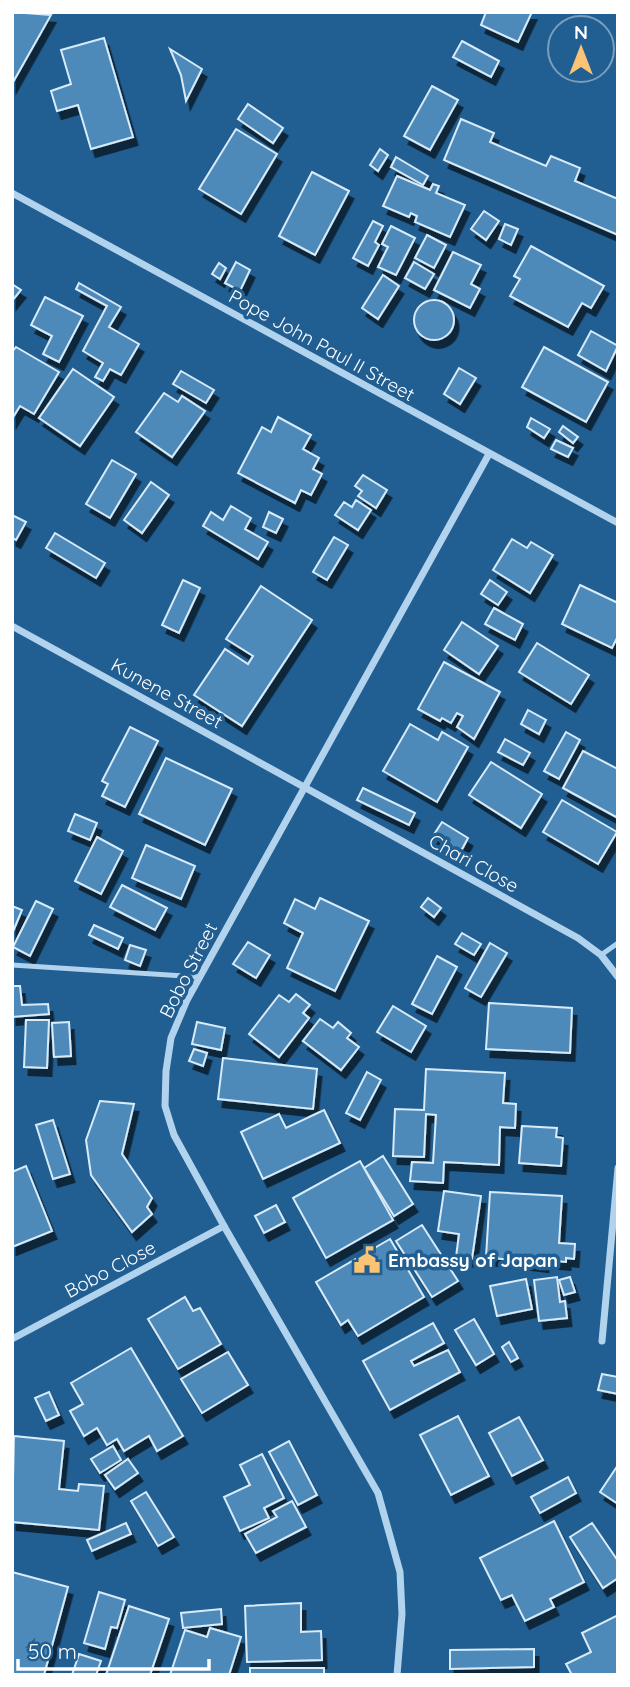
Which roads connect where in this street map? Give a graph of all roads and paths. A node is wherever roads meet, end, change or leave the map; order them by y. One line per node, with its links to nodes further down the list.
1 (12, 193): 2 (street, Pope John Paul II Street)
2 (489, 454): 3 (street, Pope John Paul II Street); 5 (street, Bobo Street)
3 (618, 523)
4 (12, 626): 5 (street, Kunene Street)
5 (306, 789): 7 (street, Chari Close); 10 (street, Bobo Street)
6 (618, 943): 7 (lane)
7 (601, 955): 9 (street, Chari Close)
8 (12, 965): 10 (lane)
9 (618, 976)
10 (200, 977): 12 (street, Bobo Street)
11 (618, 1168): 14 (street)
12 (223, 1226): 13 (street, Bobo Close); 15 (street, Bobo Street)
13 (12, 1339)
14 (602, 1341)
15 (397, 1675)

